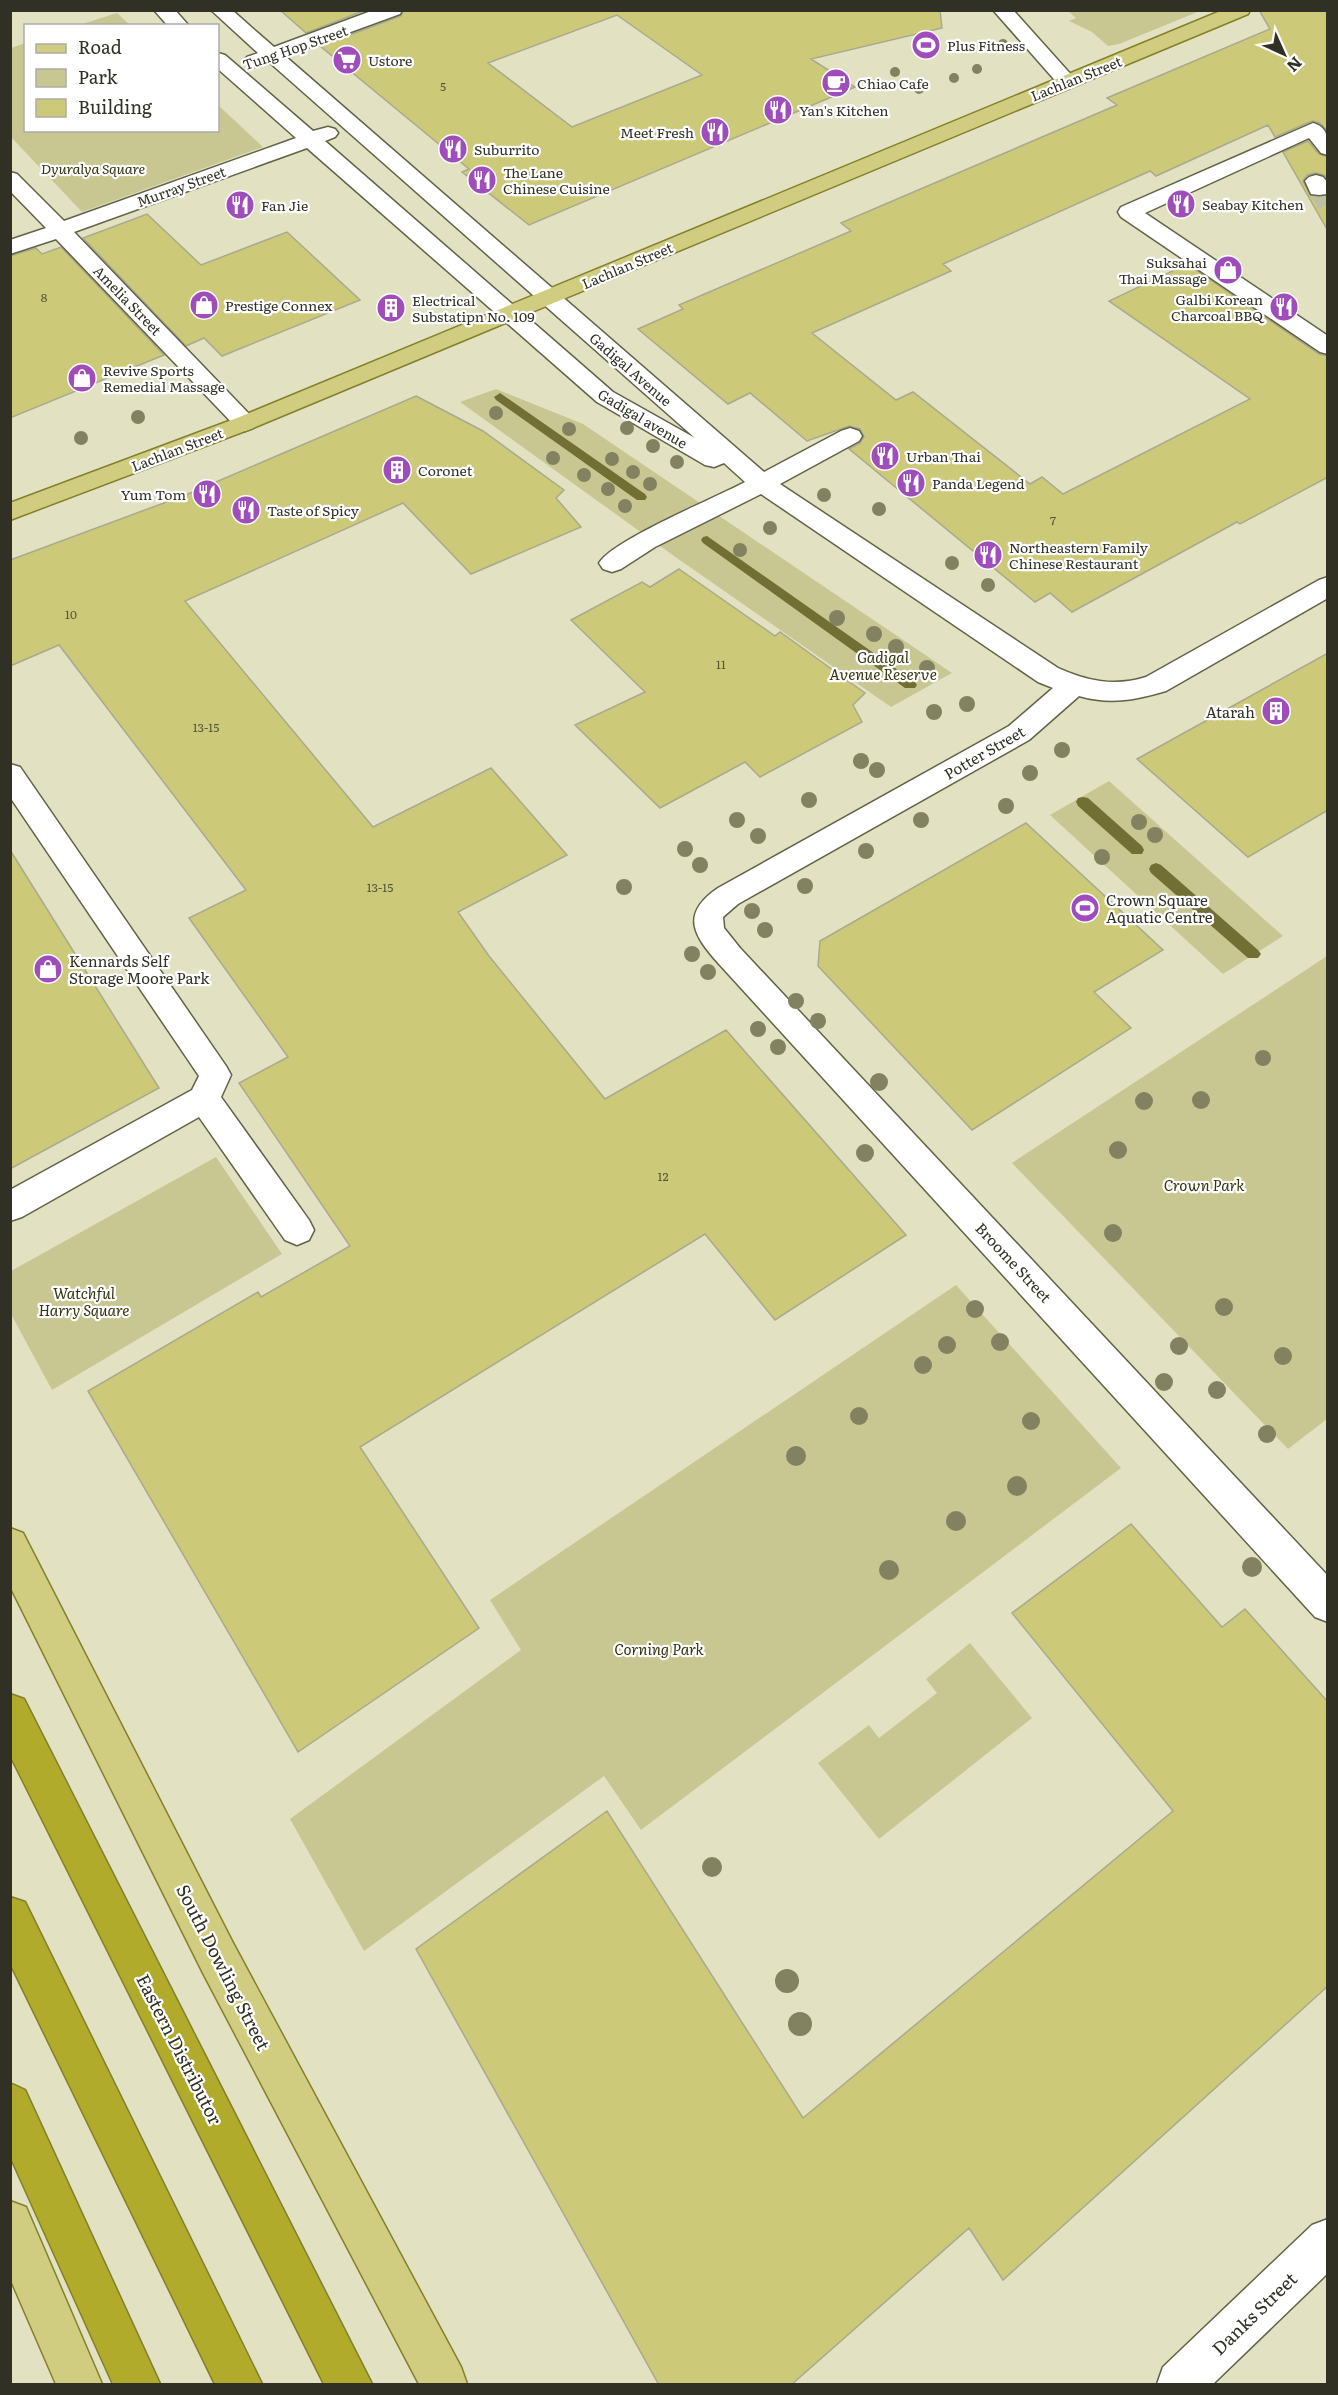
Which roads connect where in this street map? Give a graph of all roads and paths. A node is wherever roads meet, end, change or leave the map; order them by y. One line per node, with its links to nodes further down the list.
1 (163, 10): 6 (street)
2 (220, 10): 7 (street, Gadigal Avenue)
3 (393, 10): 7 (street, Tung Hop Street)
4 (1002, 10): 9 (street)
5 (1240, 10): 9 (main road, Lachlan Street)
6 (178, 24)
7 (271, 55): 8 (street, Tung Hop Street); 10 (street, Gadigal Avenue)
8 (223, 64): 11 (street)
9 (1067, 82): 16 (main road, Lachlan Street)
10 (352, 124): 11 (street, Murray Street); 16 (street, Gadigal Avenue)
11 (309, 140): 14 (street, Murray Street); 17 (street)
12 (1328, 149): 18 (street)
13 (10, 178): 14 (street, Amelia Street)
14 (60, 230): 15 (street, Murray Street); 19 (street, Amelia Street)
15 (10, 248)
16 (549, 297): 17 (main road, Lachlan Street); 21 (street, Gadigal Avenue)
17 (508, 314): 19 (main road, Lachlan Street); 21 (street, Gadigal avenue)
18 (1328, 347)
19 (245, 423): 22 (main road, Lachlan Street)
20 (850, 436): 21 (street)
21 (761, 483): 23 (street); 25 (street, Gadigal Avenue)
22 (10, 512)
23 (612, 563)
24 (1328, 586): 25 (street)
25 (1073, 686): 27 (street, Potter Street)
26 (10, 774): 28 (street)
27 (708, 916): 32 (street, Broome Street)
28 (204, 1099): 29 (street); 30 (street)
29 (10, 1207)
30 (297, 1230)
31 (10, 1546): 42 (main road, South Dowling Street)
32 (1328, 1604)
33 (10, 1713): 41 (highway, Eastern Distributor)
34 (10, 1917): 40 (highway)
35 (10, 2105): 39 (highway)
36 (10, 2223): 38 (main road)
37 (1328, 2241): 43 (street, Danks Street)
38 (79, 2385)
39 (138, 2385)
40 (239, 2385)
41 (349, 2385)
42 (444, 2385)
43 (1180, 2385)

